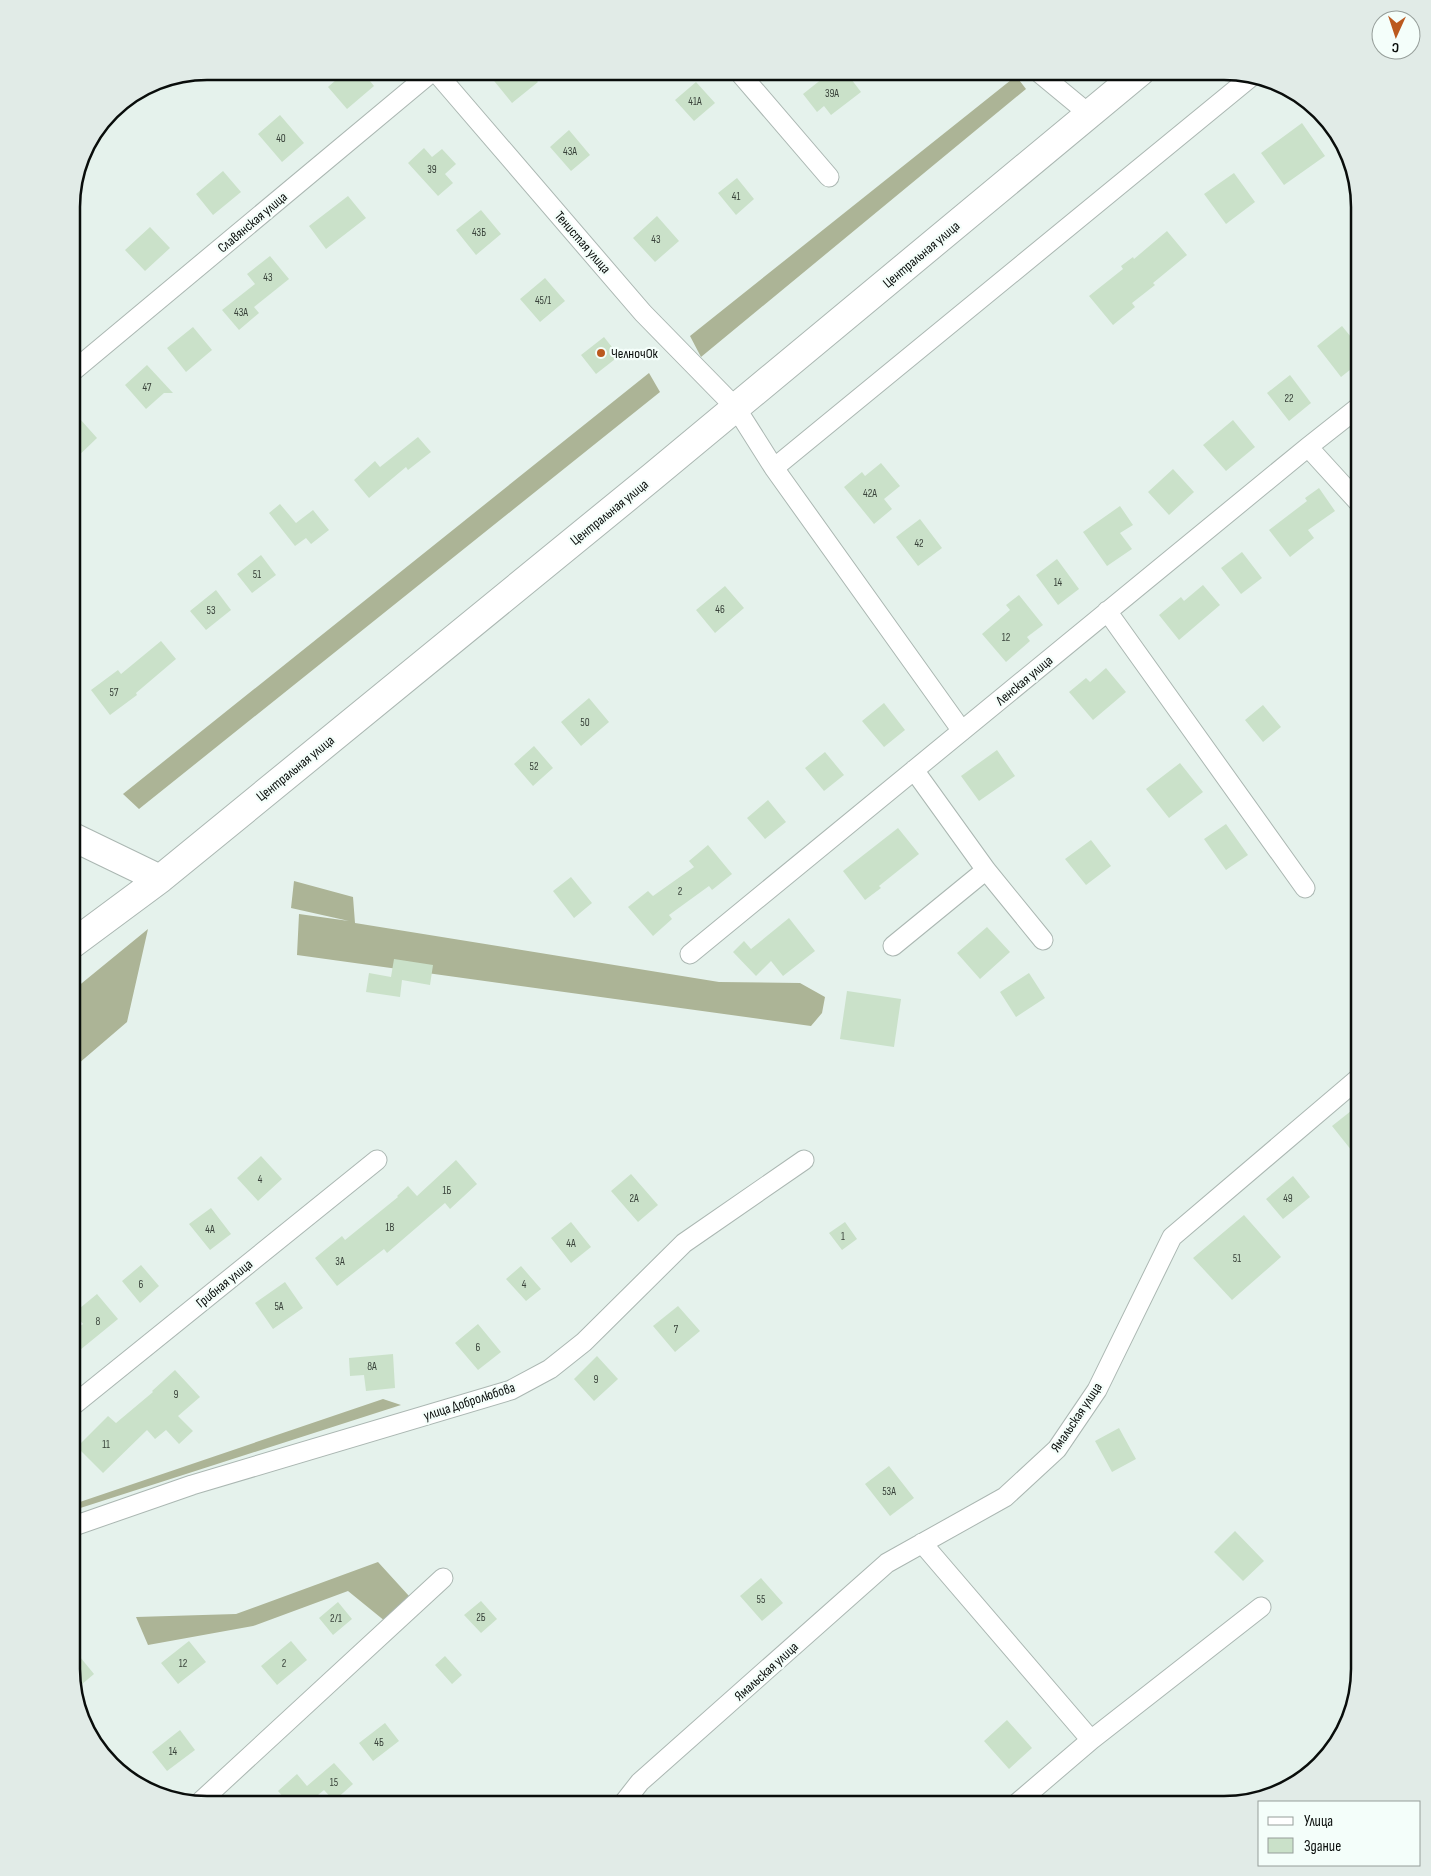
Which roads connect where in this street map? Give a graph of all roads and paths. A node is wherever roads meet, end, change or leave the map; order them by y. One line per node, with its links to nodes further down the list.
1 (423, 80): 9 (street, Славянская улица)
2 (442, 80): 10 (street, Тенистая улица)
3 (746, 80): 8 (street)
4 (1047, 80): 7 (street)
5 (1130, 80): 7 (main road, Центральная улица)
6 (1245, 82): 13 (street)
7 (1089, 114): 10 (main road, Центральная улица)
8 (829, 177)
9 (80, 365)
10 (736, 408): 13 (street, Тенистая улица); 20 (main road, Центральная улица)
11 (1351, 413): 12 (street, Ленская улица)
12 (1308, 447): 14 (street); 15 (street, Ленская улица)
13 (774, 468): 16 (street, Тенистая улица)
14 (1351, 494)
15 (1107, 611): 16 (street, Ленская улица); 21 (street)
16 (962, 731): 17 (street, Ленская улица)
17 (914, 770): 19 (street); 25 (street, Ленская улица)
18 (80, 840): 20 (main road)
19 (986, 870): 23 (street); 24 (street)
20 (160, 879): 22 (main road, Центральная улица)
21 (1304, 888)
22 (80, 939)
23 (1043, 940)
24 (893, 946)
25 (690, 954)
26 (1351, 1085): 31 (street, Ямальская улица)
27 (377, 1160): 29 (street, Грибная улица)
28 (804, 1160): 30 (street, улица Добролюбова)
29 (80, 1400)
30 (80, 1524)
31 (922, 1543): 34 (street); 36 (street, Ямальская улица)
32 (443, 1578): 35 (street)
33 (1261, 1607): 34 (street)
34 (1091, 1740): 37 (street)
35 (207, 1796)
36 (629, 1796)
37 (1026, 1796)

